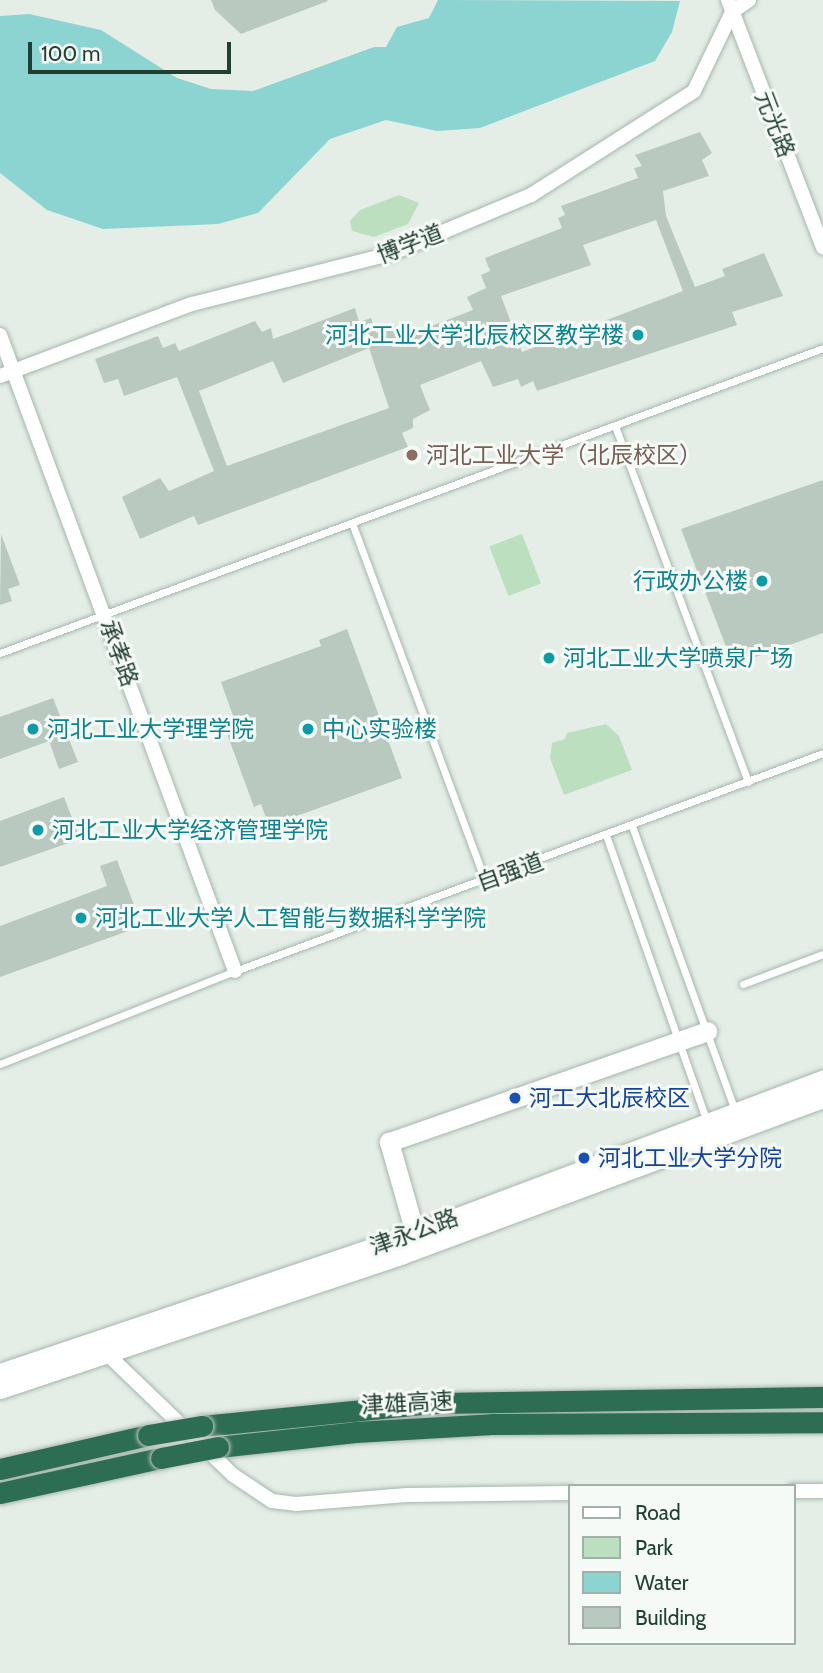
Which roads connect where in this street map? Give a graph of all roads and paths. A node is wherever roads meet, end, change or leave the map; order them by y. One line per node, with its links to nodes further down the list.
1 (749, 0): 2 (street, 博学道)
2 (730, 6): 3 (street, 元光路); 6 (street, 博学道)
3 (823, 247)
4 (0, 335): 6 (street, 承孝路)
5 (823, 348): 7 (lane)
6 (7, 374): 9 (street, 承孝路)
7 (615, 426): 8 (lane); 12 (lane)
8 (352, 523): 9 (lane); 15 (lane)
9 (105, 613): 10 (lane); 17 (street, 承孝路)
10 (0, 653)
11 (823, 754): 12 (lane, 自强道)
12 (748, 782): 13 (lane, 自强道)
13 (632, 825): 14 (lane, 自强道); 19 (lane)
14 (606, 835): 15 (lane, 自强道); 20 (lane)
15 (485, 881): 17 (lane, 自强道)
16 (823, 954): 18 (lane)
17 (235, 971): 21 (lane, 自强道)
18 (743, 984)
19 (707, 1031): 20 (street); 24 (lane)
20 (678, 1041): 25 (lane); 26 (street)
21 (0, 1064)
22 (823, 1080): 24 (street, 津永公路)
23 (823, 1098): 24 (street, 津永公路)
24 (739, 1120): 25 (street, 津永公路)
25 (710, 1131): 26 (street, 津永公路); 27 (street, 津永公路)
26 (415, 1233): 27 (street, 津永公路)
27 (101, 1348): 28 (street, 津永公路); 29 (street, 津永公路); 36 (street)
28 (0, 1373)
29 (0, 1389)
30 (823, 1397): 32 (highway, 津雄高速, bridge)
31 (823, 1422): 35 (highway, 津雄高速, bridge)
32 (0, 1469)
33 (795, 1491): 34 (street)
34 (823, 1491)
35 (0, 1493)
36 (568, 1493)

